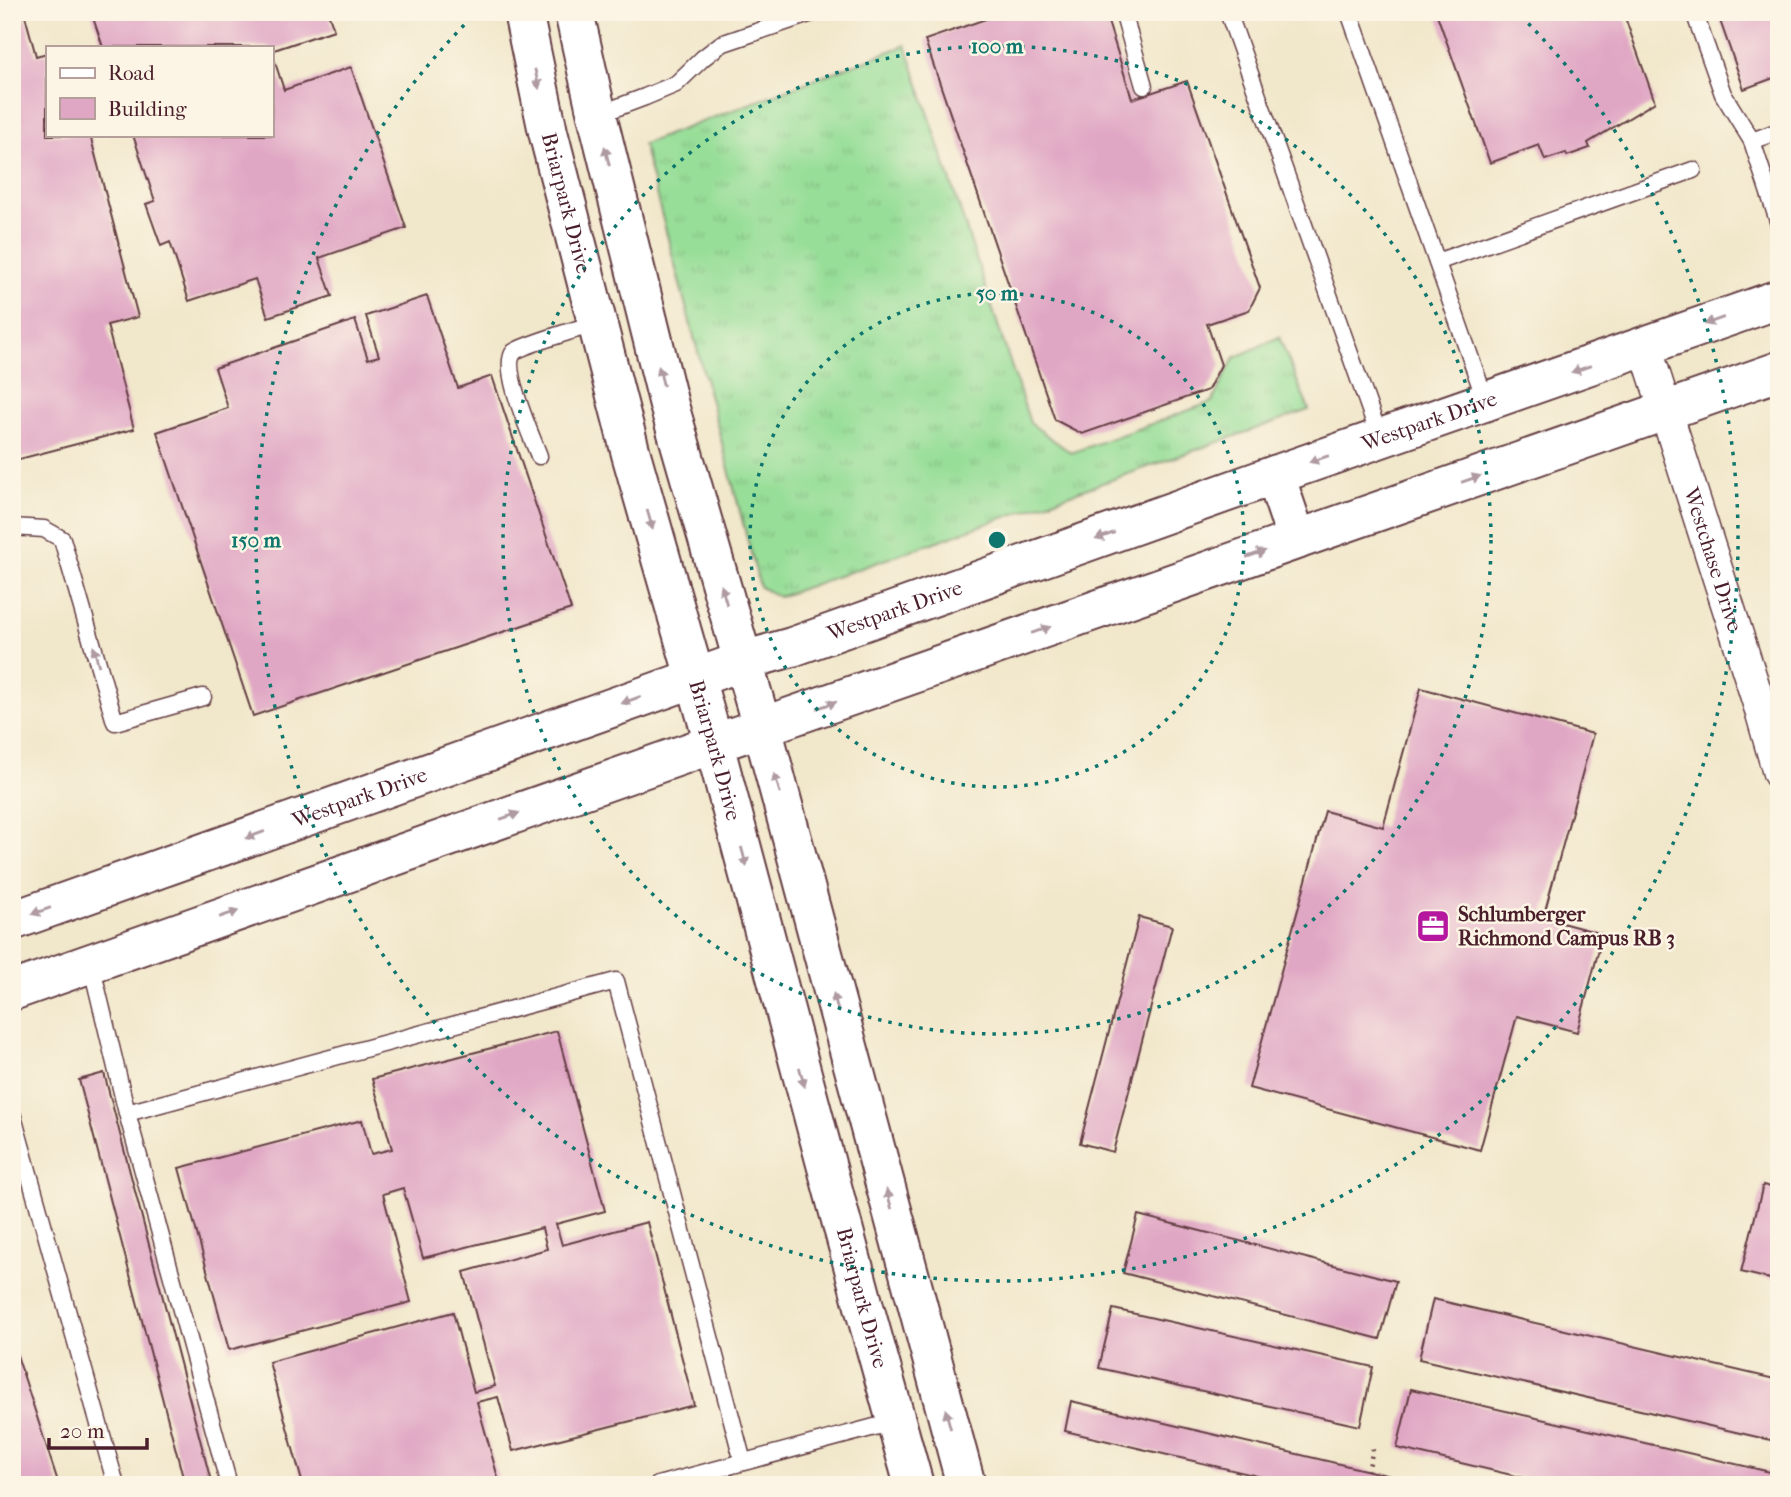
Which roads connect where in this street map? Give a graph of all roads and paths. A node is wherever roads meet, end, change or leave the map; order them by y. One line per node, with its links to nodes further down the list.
1 (523, 12): 11 (main road, Briarpark Drive, one-way to 11)
2 (574, 12): 9 (main road)
3 (815, 12): 9 (lane)
4 (1123, 12): 8 (lane)
5 (1228, 12): 22 (lane)
6 (1349, 12): 15 (lane)
7 (1694, 12): 12 (lane)
8 (1144, 86)
9 (597, 114): 11 (main road); 27 (main road, one-way to 9)
10 (1779, 131): 12 (lane)
11 (548, 132): 17 (main road, Briarpark Drive)
12 (1752, 141): 14 (lane)
13 (1693, 170): 15 (lane)
14 (1779, 224)
15 (1437, 262): 20 (lane)
16 (1779, 299): 18 (main road, Westpark Drive, one-way to 18)
17 (596, 323): 23 (lane); 28 (main road, Briarpark Drive, one-way to 28)
18 (1645, 346): 20 (main road, Westpark Drive, one-way to 20); 21 (street, Westchase Drive)
19 (1779, 371): 21 (main road)
20 (1486, 402): 22 (main road, Westpark Drive)
21 (1666, 411): 26 (main road, one-way to 21); 32 (street, Westchase Drive)
22 (1380, 438): 24 (main road, Westpark Drive, one-way to 24)
23 (539, 456)
24 (1275, 475): 26 (main road); 27 (main road, Westpark Drive, one-way to 27)
25 (12, 527): 29 (lane, one-way to 25)
26 (1297, 540): 30 (main road, one-way to 26)
27 (743, 661): 28 (main road, Westpark Drive); 30 (main road)
28 (695, 678): 31 (main road, Briarpark Drive); 33 (main road, Westpark Drive, one-way to 33)
29 (203, 697)
30 (762, 727): 31 (main road); 45 (main road, one-way to 30)
31 (714, 744): 34 (main road, one-way to 31); 38 (main road, Briarpark Drive, one-way to 38)
32 (1779, 773)
33 (12, 921)
34 (91, 964): 35 (main road); 37 (lane)
35 (12, 991)
36 (12, 1113): 41 (lane)
37 (127, 1113): 40 (lane); 42 (lane)
38 (897, 1420): 40 (lane); 44 (main road, Briarpark Drive)
39 (1373, 1449): 46 (path)
40 (743, 1462): 43 (lane)
41 (116, 1485)
42 (229, 1485)
43 (658, 1485)
44 (914, 1485)
45 (966, 1485)
46 (1365, 1485)

